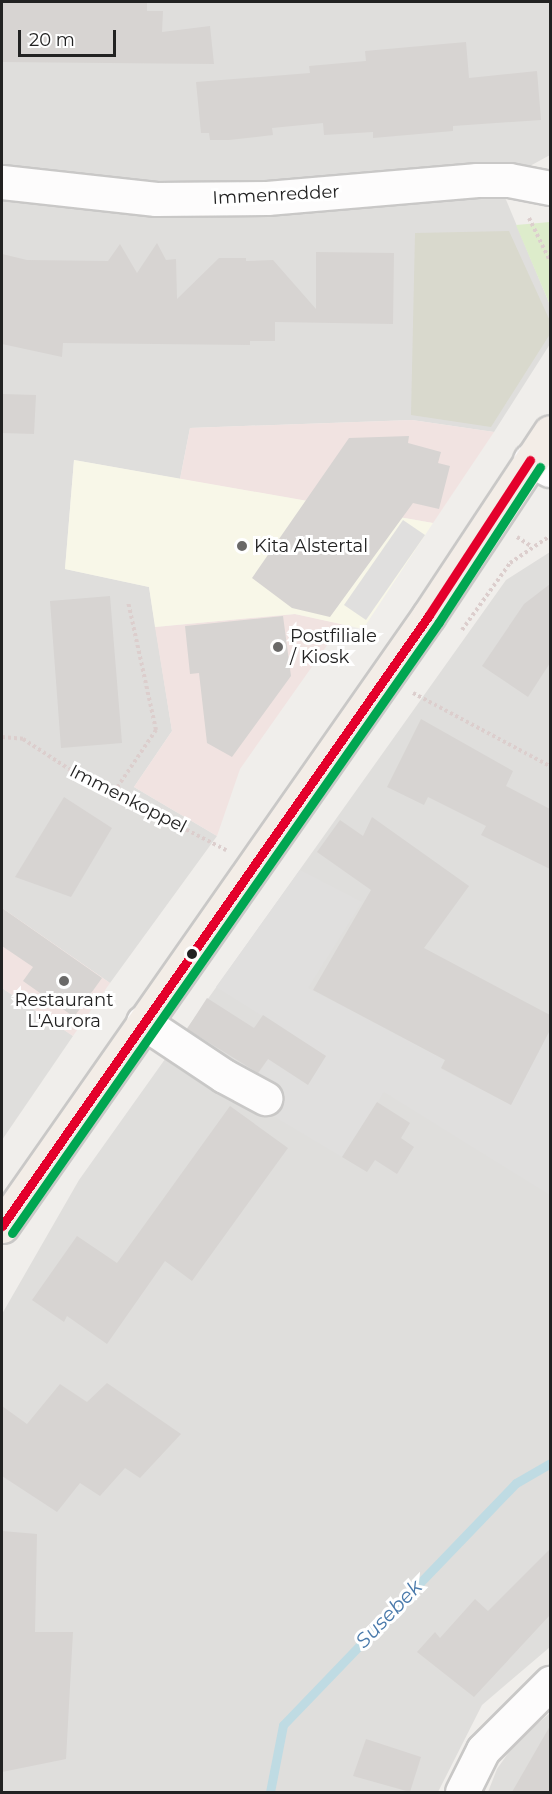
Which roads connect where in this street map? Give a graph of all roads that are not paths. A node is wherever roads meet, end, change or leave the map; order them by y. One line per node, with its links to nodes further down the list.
1 (2, 182): 2 (street, Immenredder)
2 (550, 188)
3 (550, 432): 4 (main road)
4 (540, 465): 5 (main road)
5 (143, 1022): 6 (street); 7 (main road)
6 (266, 1098)
7 (2, 1226)
8 (550, 1683): 9 (street)
9 (462, 1792)

